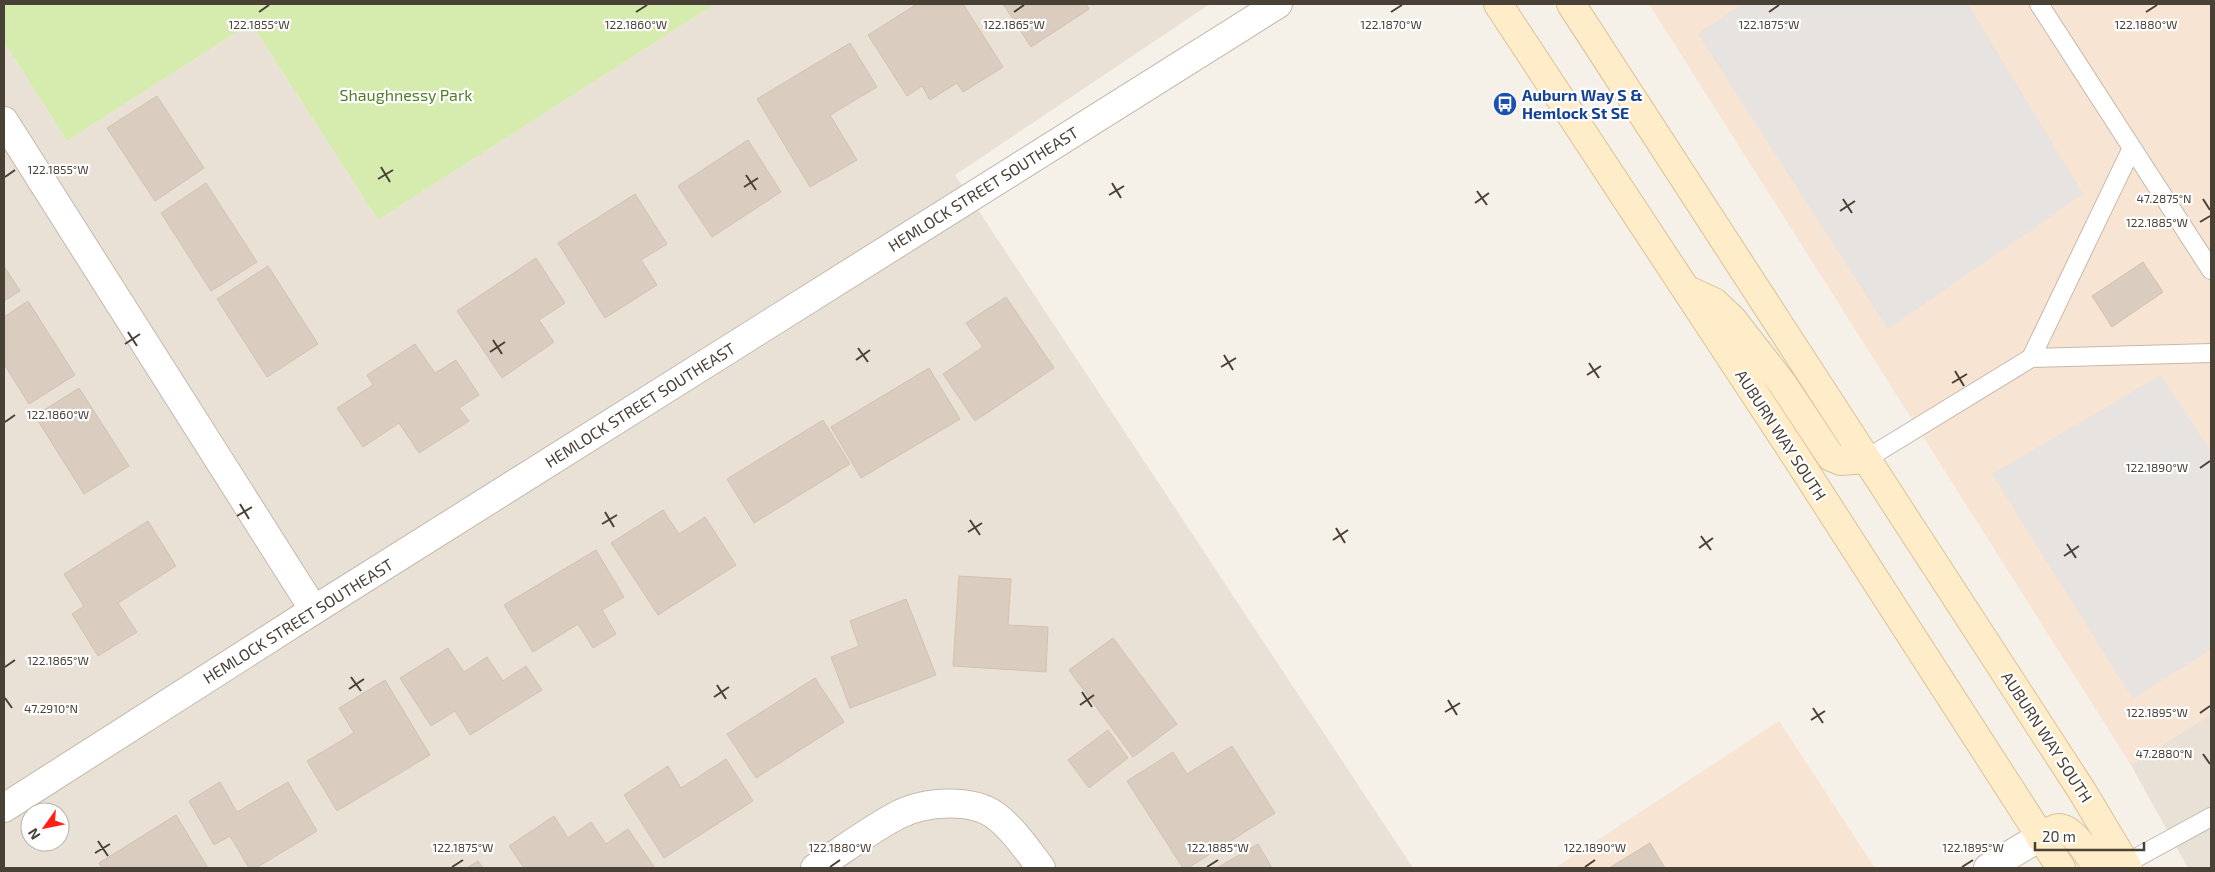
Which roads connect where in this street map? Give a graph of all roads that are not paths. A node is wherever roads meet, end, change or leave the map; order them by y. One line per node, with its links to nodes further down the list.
1 (1278, 4): 12 (street, HEMLOCK STREET SOUTHEAST)
2 (1498, 4): 8 (main road, AUBURN WAY SOUTH)
3 (1571, 4): 11 (main road, AUBURN WAY SOUTH)
4 (2039, 4): 6 (lane)
5 (4, 121): 12 (street)
6 (2132, 148): 7 (lane); 10 (lane)
7 (2211, 270)
8 (1685, 288): 11 (main road); 15 (main road, AUBURN WAY SOUTH)
9 (2211, 353): 10 (lane)
10 (2031, 358): 11 (lane)
11 (1866, 459): 16 (main road, AUBURN WAY SOUTH)
12 (314, 610): 13 (street, HEMLOCK STREET SOUTHEAST)
13 (4, 808)
14 (2211, 817): 16 (lane)
15 (2040, 836): 19 (street); 20 (main road, AUBURN WAY SOUTH); 21 (main road)
16 (2126, 866)
17 (815, 868): 18 (street)
18 (1041, 868)
19 (1988, 868)
20 (2060, 868)
21 (2097, 868)

